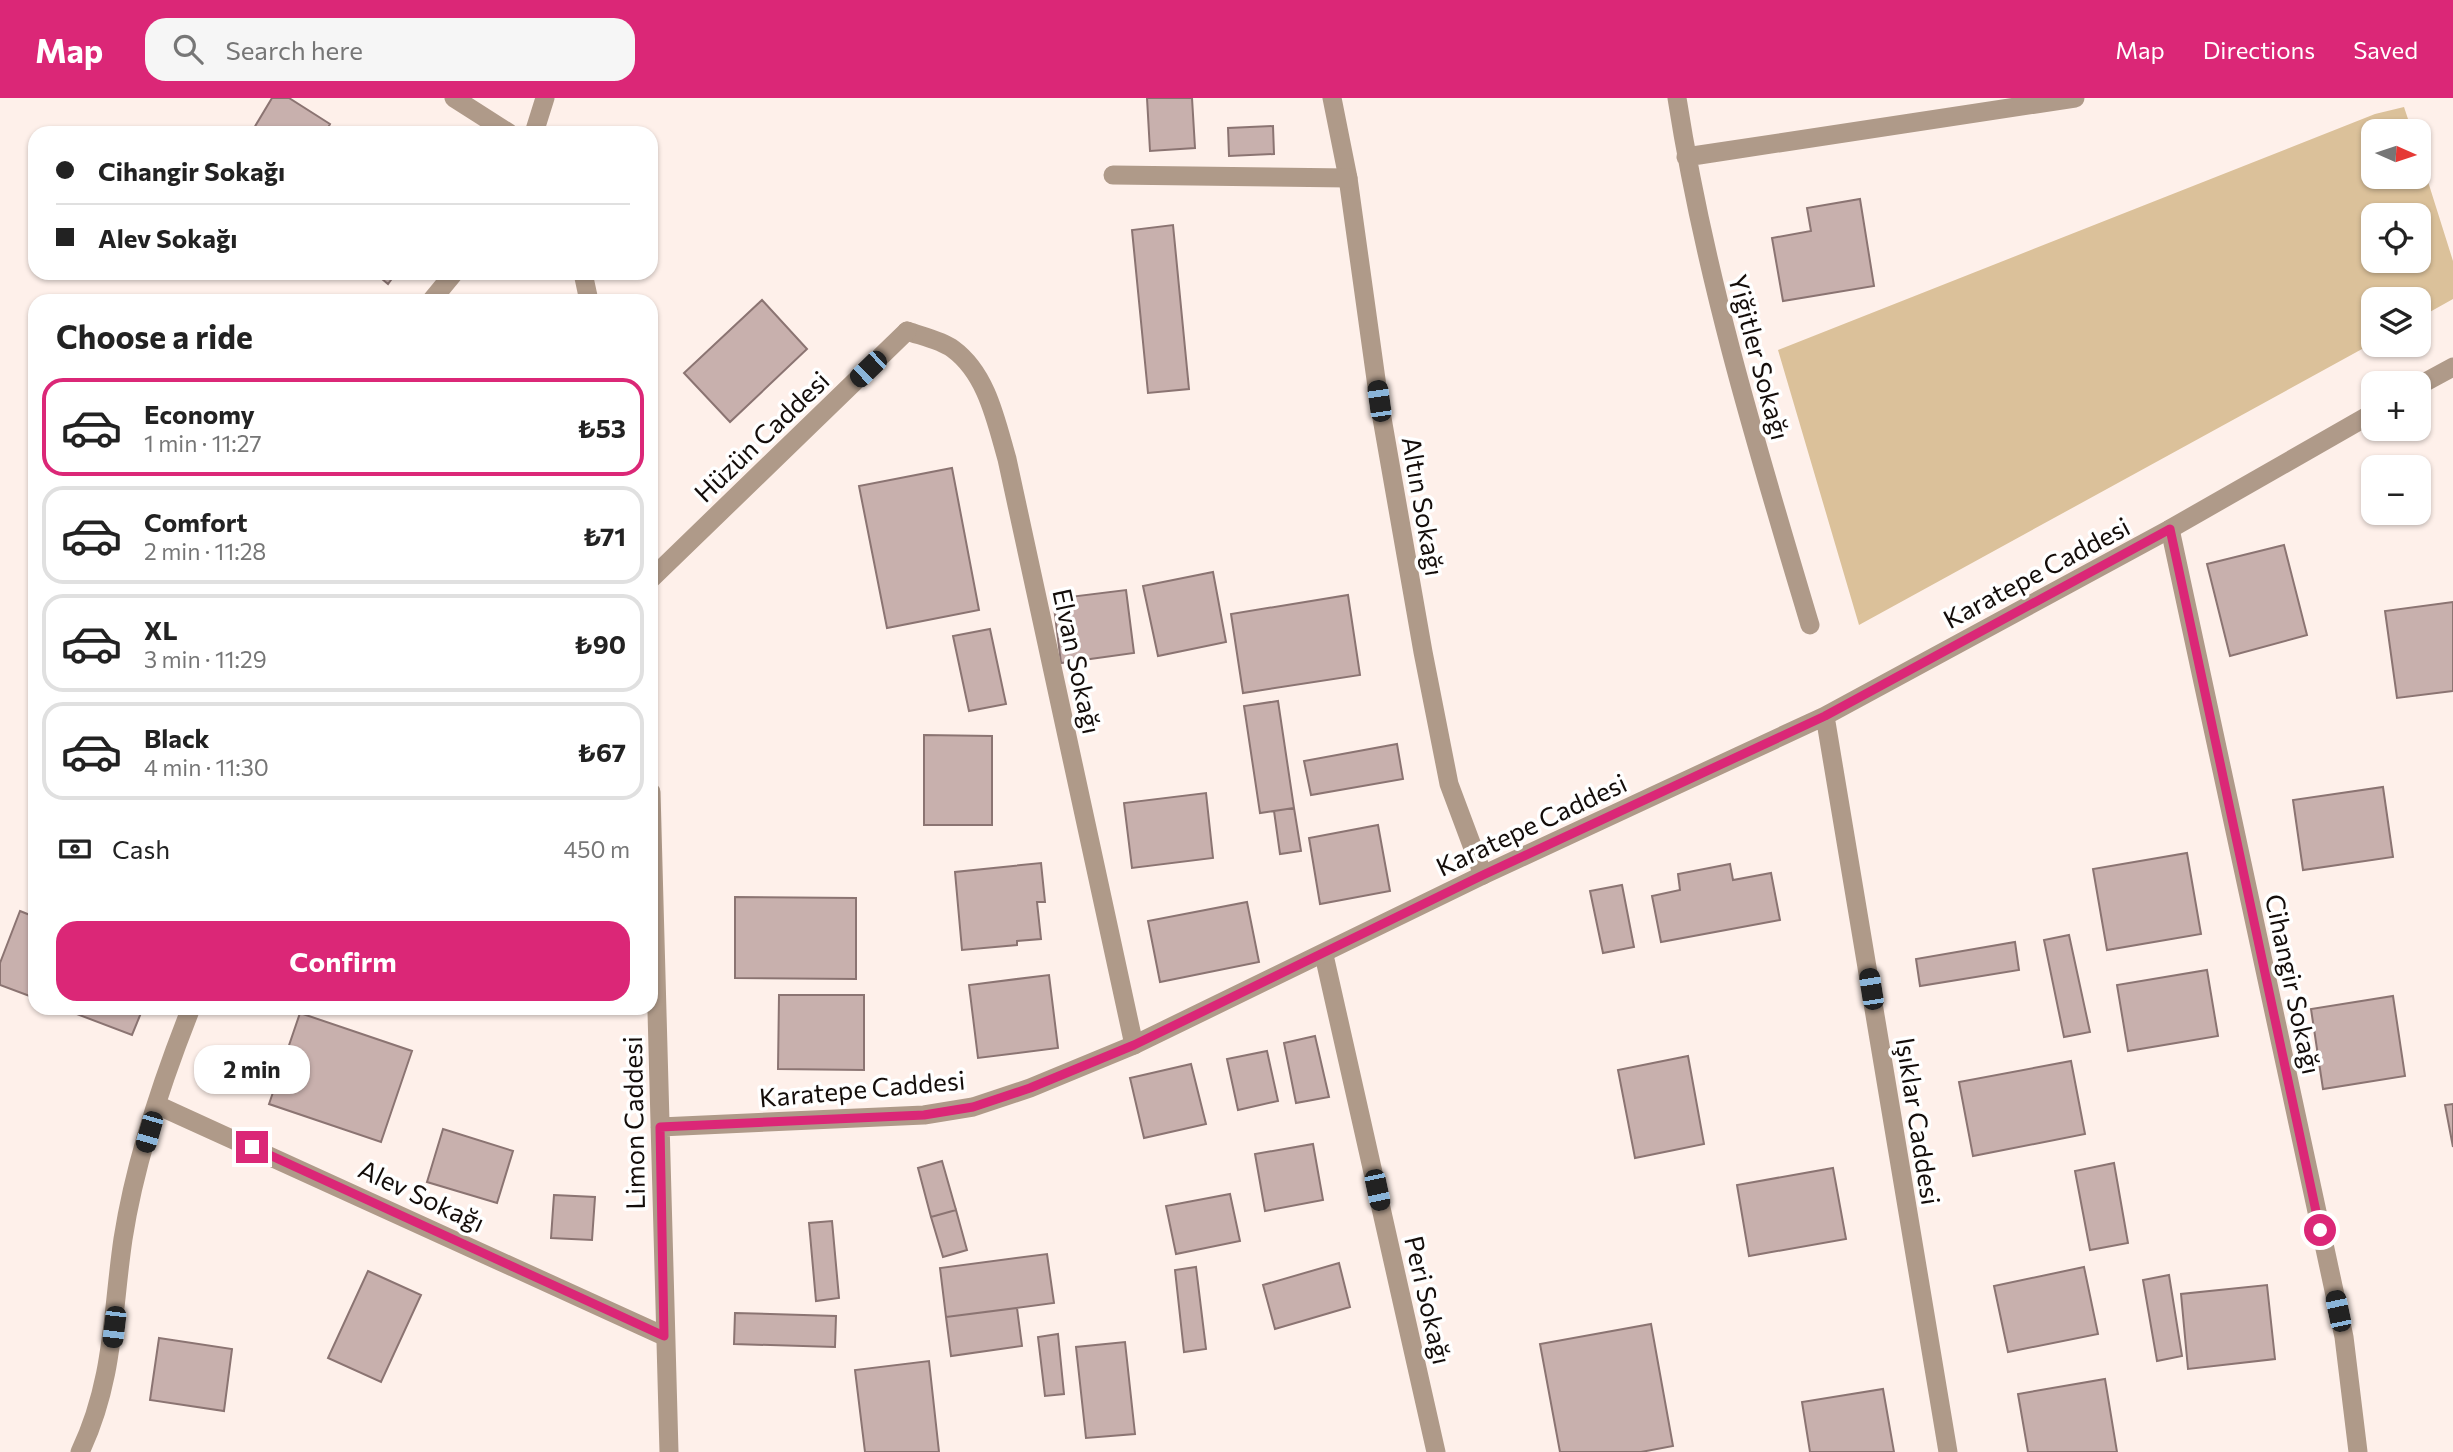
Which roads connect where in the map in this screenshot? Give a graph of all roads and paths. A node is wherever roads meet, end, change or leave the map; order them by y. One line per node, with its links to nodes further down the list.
1 (454, 98): 6 (street)
2 (545, 98): 7 (street)
3 (1332, 98): 10 (street, Altın Sokağı)
4 (1677, 98): 8 (street, Yiğitler Sokağı)
5 (2075, 98): 8 (street)
6 (498, 126)
7 (536, 126)
8 (1686, 157): 19 (street, Yiğitler Sokağı)
9 (1113, 175): 10 (street)
10 (1348, 178): 21 (street, Altın Sokağı)
11 (448, 280): 12 (street)
12 (437, 294)
13 (908, 331): 18 (street, Hüzün Caddesi); 25 (street, Elvan Sokağı)
14 (2453, 367): 15 (street)
15 (2431, 379)
16 (2361, 420): 17 (street, Karatepe Caddesi)
17 (2170, 529): 20 (street, Karatepe Caddesi); 33 (street, Cihangir Sokağı)
18 (658, 572)
19 (1810, 625)
20 (1825, 716): 21 (street, Karatepe Caddesi); 32 (street, Işıklar Caddesi)
21 (1483, 875): 22 (street, Karatepe Caddesi)
22 (1324, 955): 25 (street, Karatepe Caddesi); 31 (street, Peri Sokağı)
23 (189, 1015): 26 (street)
24 (657, 1015): 27 (street, Limon Caddesi)
25 (1134, 1045): 27 (street, Karatepe Caddesi)
26 (157, 1105): 28 (street, Alev Sokağı); 29 (street)
27 (660, 1127): 28 (street, Limon Caddesi)
28 (664, 1336): 30 (street, Limon Caddesi)
29 (80, 1452)
30 (669, 1452)
31 (1436, 1452)
32 (1948, 1452)
33 (2358, 1452)

